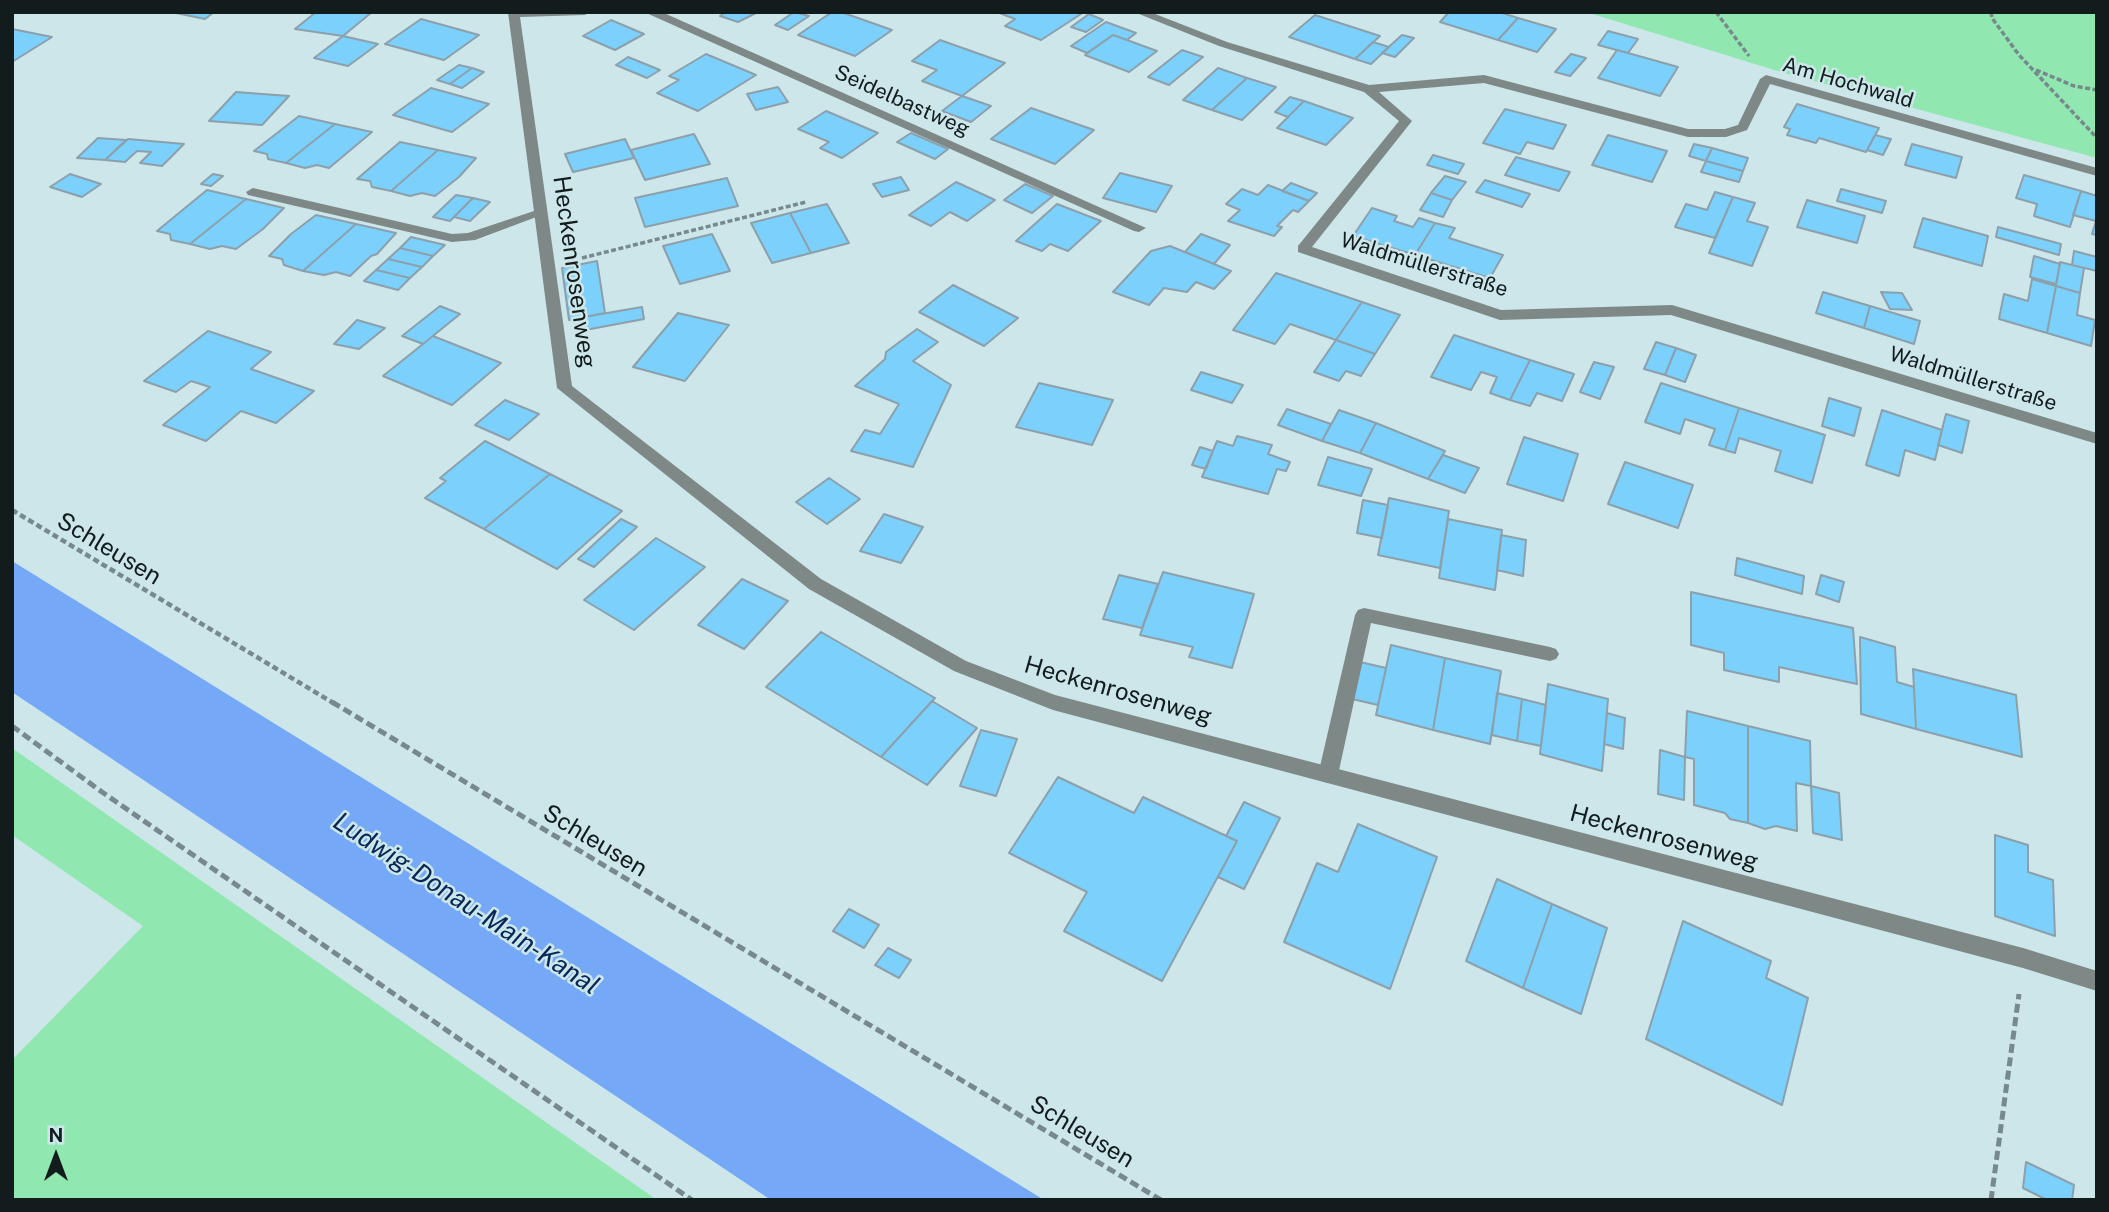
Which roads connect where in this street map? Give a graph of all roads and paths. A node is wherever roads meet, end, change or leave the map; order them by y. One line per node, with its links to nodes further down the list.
1 (585, 12): 6 (street)
2 (649, 12): 16 (street, Seidelbastweg)
3 (1139, 12): 9 (street, Waldmüllerstraße)
4 (1716, 12): 8 (path)
5 (1991, 12): 7 (path)
6 (514, 13): 15 (street, Heckenrosenweg)
7 (2032, 68): 10 (path); 11 (path)
8 (1766, 79): 9 (street, Am Hochwald); 12 (street, Am Hochwald)
9 (1368, 89): 18 (street, Waldmüllerstraße)
10 (2097, 90)
11 (2097, 138)
12 (2097, 172)
13 (253, 192): 15 (street)
14 (806, 202): 17 (path)
15 (540, 213): 17 (street, Heckenrosenweg)
16 (1139, 228)
17 (548, 267): 22 (street, Heckenrosenweg)
18 (2097, 439)
19 (12, 510): 26 (path, Schleusen)
20 (1550, 654): 22 (street)
21 (12, 726): 25 (path)
22 (1328, 775): 23 (street, Heckenrosenweg)
23 (2023, 958): 24 (street, Heckenrosenweg); 27 (path)
24 (2097, 981)
25 (692, 1200)
26 (1161, 1200)
27 (1991, 1200)

